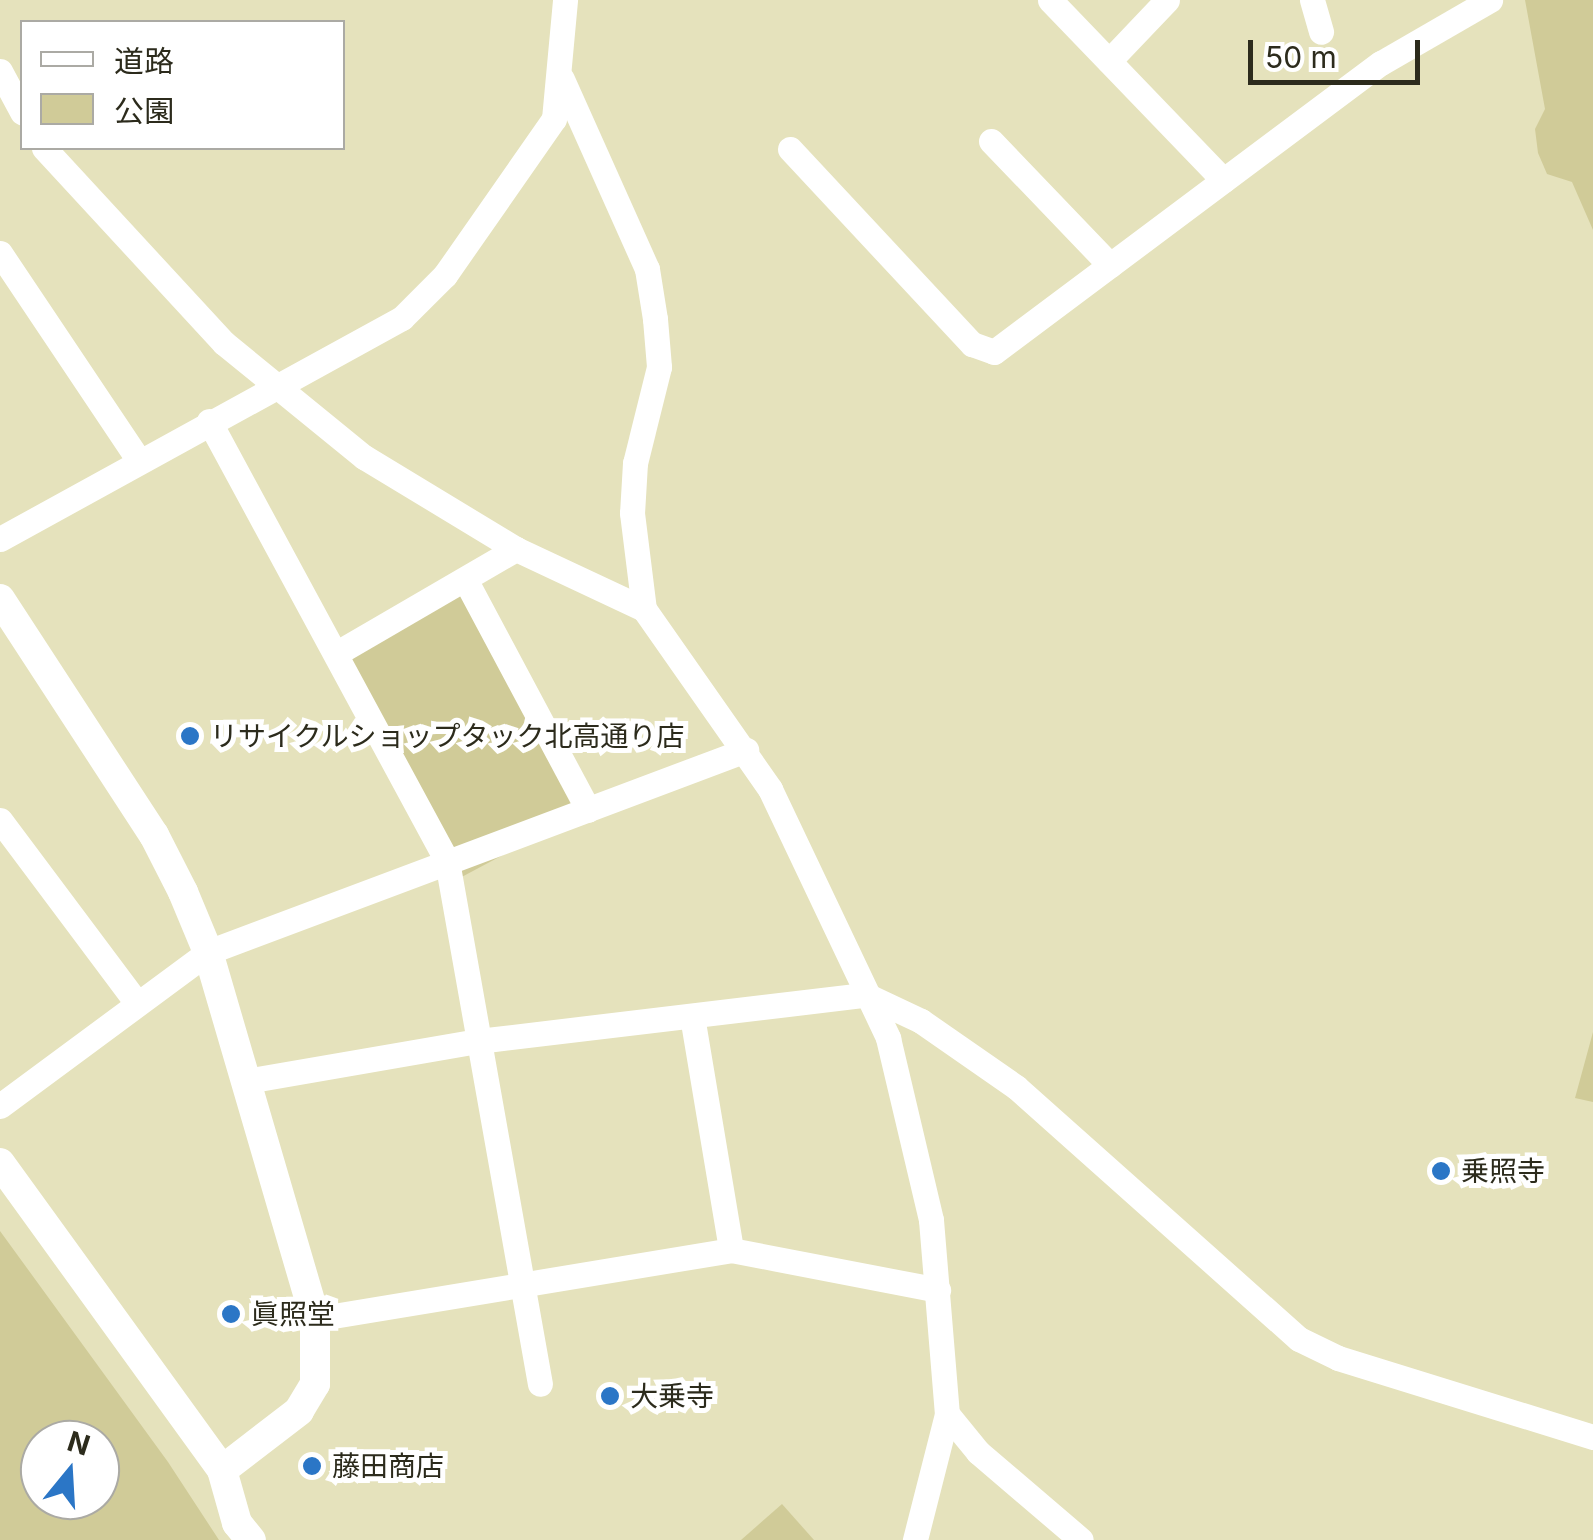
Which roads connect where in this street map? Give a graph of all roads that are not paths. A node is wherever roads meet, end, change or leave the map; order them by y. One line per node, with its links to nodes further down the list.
1 (565, 0): 9 (street)
2 (1050, 0): 7 (street)
3 (1167, 0): 7 (street)
4 (1312, 0): 6 (street)
5 (1490, 0): 14 (street)
6 (1321, 32)
7 (1109, 62): 14 (street)
8 (0, 70): 10 (street)
9 (562, 79): 17 (street); 24 (street)
10 (20, 108)
11 (991, 141): 16 (street)
12 (790, 149): 16 (street)
13 (46, 150): 17 (street)
14 (1222, 180): 16 (street)
15 (0, 253): 19 (street)
16 (1110, 265)
17 (274, 386): 18 (street); 21 (street)
18 (209, 421): 19 (street); 25 (street)
19 (139, 461): 20 (street)
20 (0, 539)
21 (516, 550): 22 (street); 24 (street)
22 (466, 583): 25 (street); 27 (street)
23 (0, 598): 30 (street)
24 (644, 609): 26 (street)
25 (337, 652): 29 (street)
26 (746, 750): 27 (street); 31 (street)
27 (588, 810): 29 (street)
28 (0, 820): 32 (street)
29 (446, 862): 30 (street); 34 (street)
30 (208, 952): 32 (street); 35 (street)
31 (866, 995): 33 (street); 40 (street); 44 (street)
32 (136, 1002): 36 (street)
33 (692, 1016): 34 (street); 38 (street)
34 (478, 1041): 35 (street); 39 (street)
35 (246, 1081): 41 (street)
36 (0, 1106)
37 (0, 1163): 45 (street)
38 (730, 1250): 39 (street); 40 (street)
39 (520, 1283): 41 (street); 42 (street)
40 (938, 1290): 43 (street)
41 (315, 1319): 45 (street)
42 (540, 1384)
43 (948, 1414): 47 (street); 48 (street)
44 (1593, 1437)
45 (222, 1470): 46 (street)
46 (251, 1540)
47 (914, 1540)
48 (1080, 1540)

